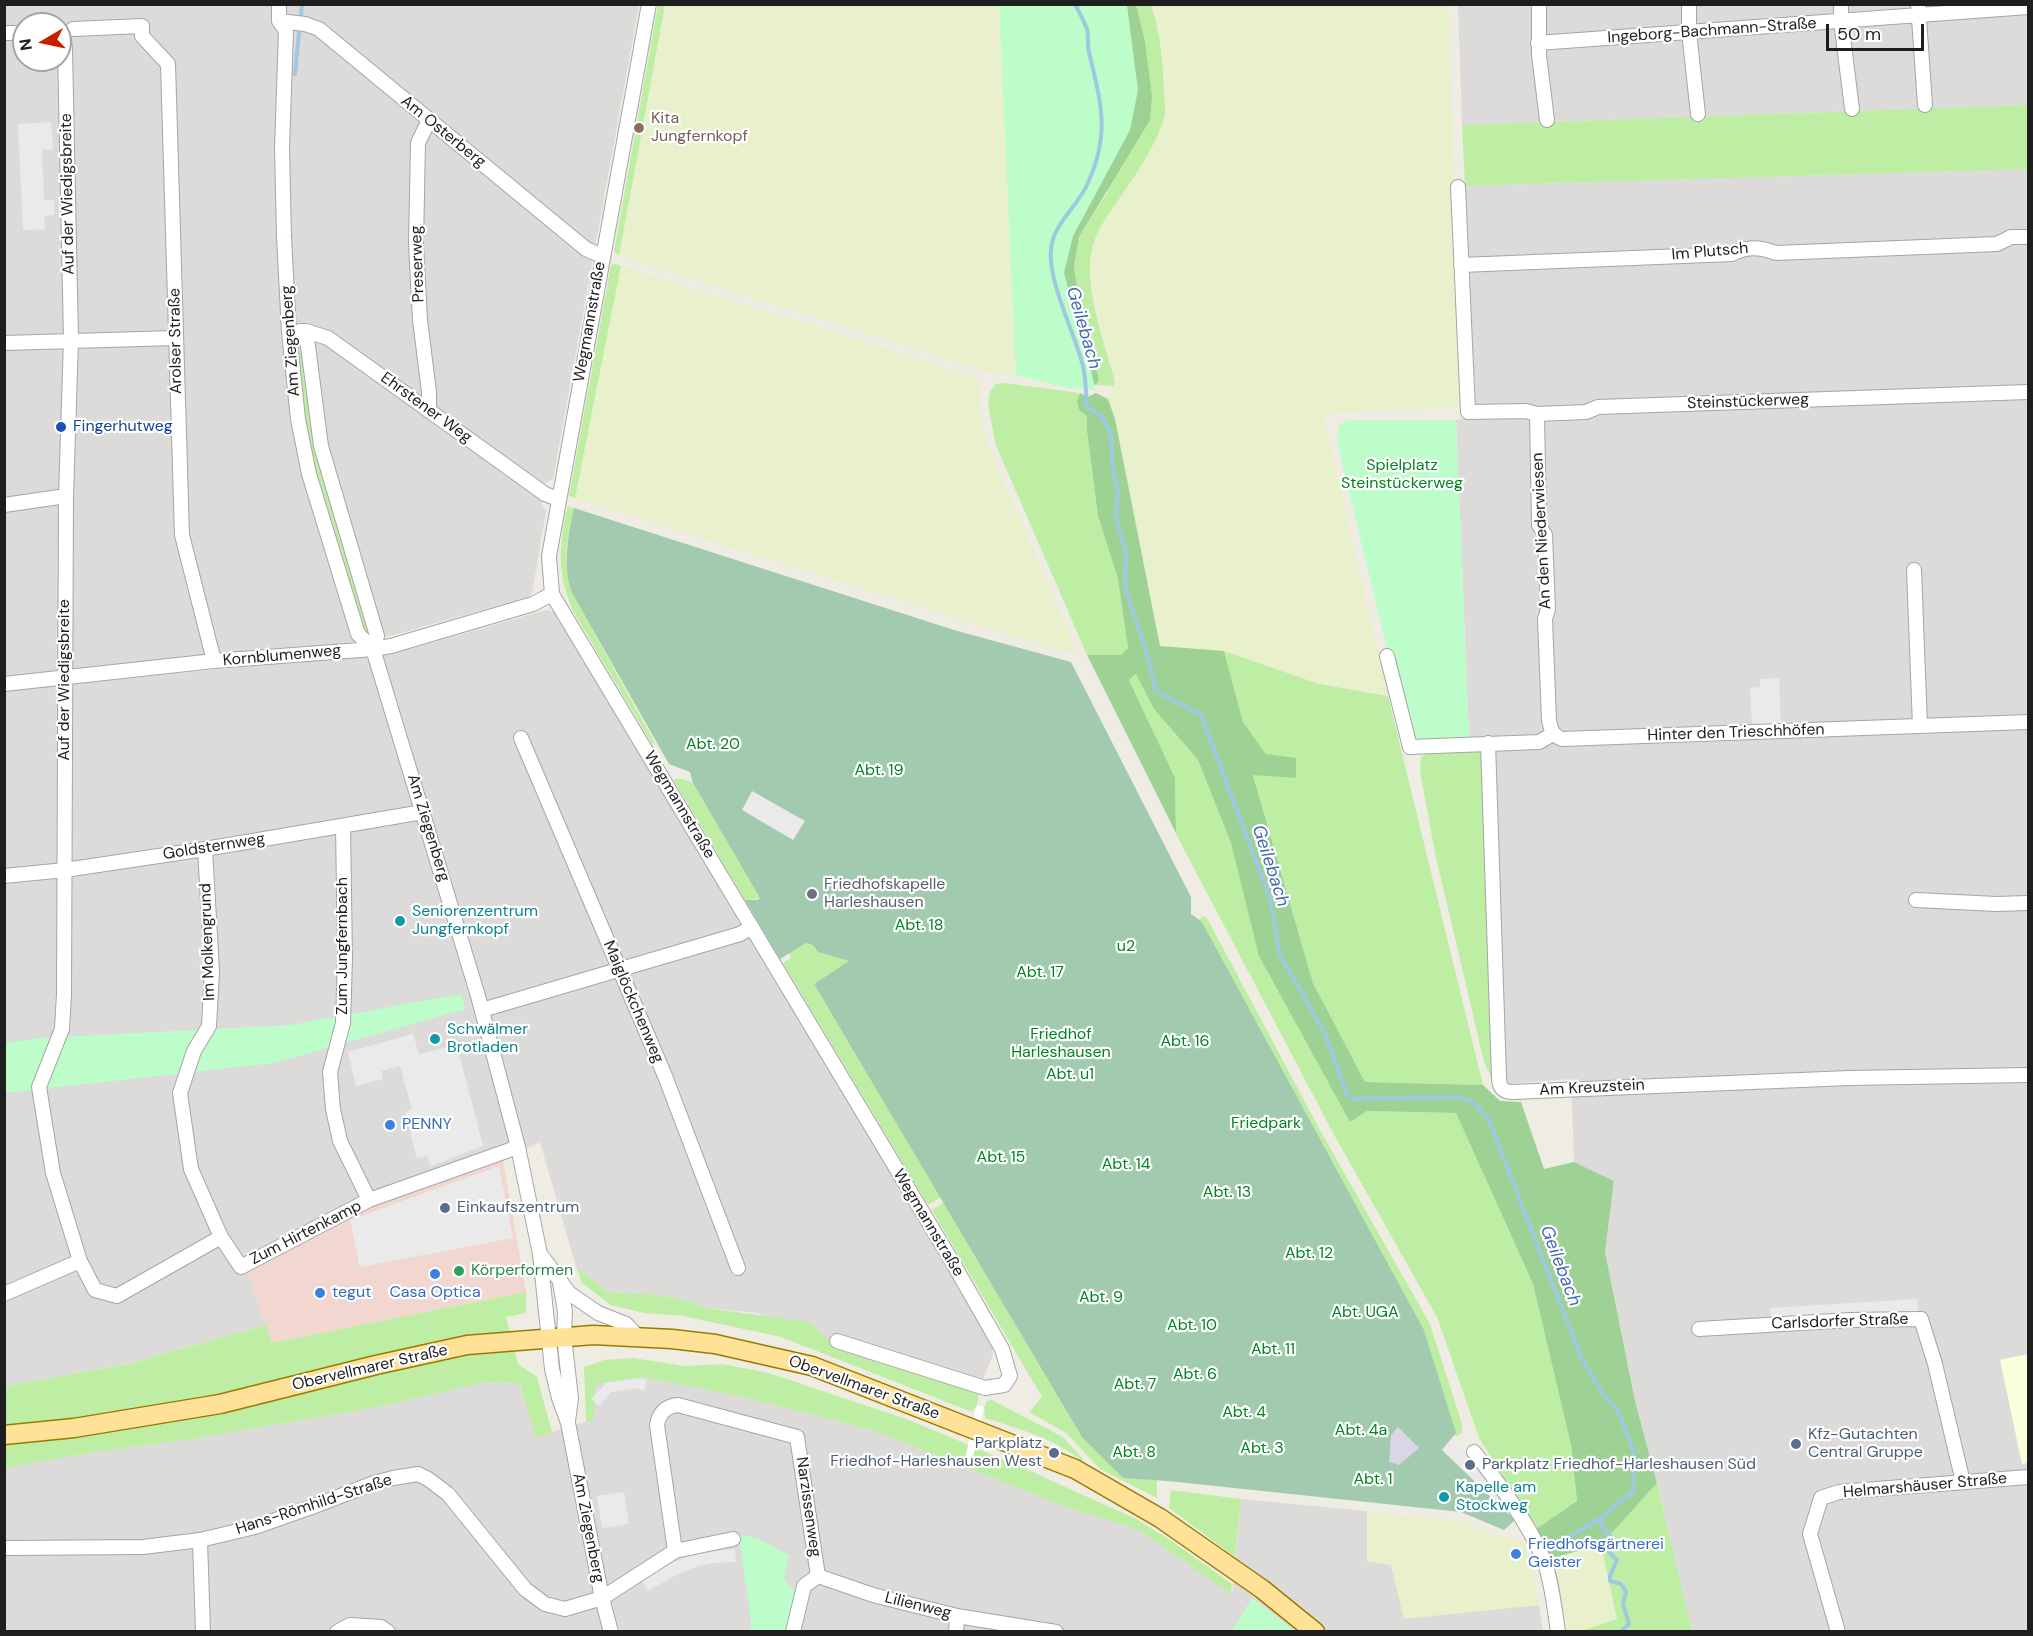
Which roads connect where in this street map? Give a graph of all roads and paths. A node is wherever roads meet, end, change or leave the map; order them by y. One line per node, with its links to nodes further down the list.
1 (279, 4): 8 (street, Am Ziegenberg)
2 (649, 4): 21 (street, Wegmannstraße)
3 (1539, 4): 12 (street)
4 (1689, 4): 11 (street)
5 (1841, 4): 9 (street)
6 (2028, 7): 7 (street, Ingeborg-Bachmann-Straße)
7 (1918, 10): 9 (street, Ingeborg-Bachmann-Straße); 14 (street)
8 (279, 21): 17 (street, Am Osterberg); 24 (street, Am Ziegenberg)
9 (1841, 21): 11 (street, Ingeborg-Bachmann-Straße); 15 (street)
10 (72, 32): 25 (street, Arolser Straße)
11 (1689, 32): 12 (street, Ingeborg-Bachmann-Straße); 16 (street)
12 (1538, 44): 18 (street)
13 (65, 72): 26 (street, Auf der Wiedigsbreite)
14 (1926, 105)
15 (1851, 109)
16 (1698, 114)
17 (429, 120): 21 (street, Am Osterberg); 29 (street, Preserweg)
18 (1547, 120)
19 (1458, 187): 22 (street)
20 (2028, 237): 22 (street, Im Plutsch)
21 (602, 256): 32 (street, Wegmannstraße)
22 (1461, 265): 30 (street, Steinstückerweg)
23 (306, 331): 24 (street, Ehrstener Weg); 29 (street, Ehrstener Weg); 36 (street, Am Ziegenberg)
24 (289, 332): 36 (street, Am Ziegenberg)
25 (175, 338): 26 (street); 38 (street, Arolser Straße)
26 (71, 340): 27 (street); 31 (street, Auf der Wiedigsbreite)
27 (4, 343)
28 (2028, 392): 30 (street, Steinstückerweg)
29 (429, 411): 32 (street, Ehrstener Weg)
30 (1537, 414): 43 (street, An den Niederwiesen)
31 (66, 496): 33 (street); 39 (street, Auf der Wiedigsbreite)
32 (558, 498): 35 (street, Wegmannstraße)
33 (4, 505)
34 (1914, 570): 42 (street)
35 (552, 594): 36 (street, Kornblumenweg); 53 (street, Wegmannstraße)
36 (373, 649): 38 (street, Kornblumenweg); 46 (street, Am Ziegenberg)
37 (1387, 656): 45 (street, Hinter den Trieschhöfen)
38 (214, 661): 39 (street, Kornblumenweg)
39 (65, 678): 40 (street, Kornblumenweg); 49 (street, Auf der Wiedigsbreite)
40 (4, 684)
41 (2028, 722): 42 (street, Hinter den Trieschhöfen)
42 (1920, 726): 43 (street, Hinter den Trieschhöfen)
43 (1553, 734): 45 (street, Hinter den Trieschhöfen)
44 (521, 738): 54 (street, Maiglöckchenweg)
45 (1488, 743): 56 (street, Am Kreuzstein)
46 (423, 812): 47 (street, Goldsternweg); 55 (street, Am Ziegenberg)
47 (343, 826): 48 (street, Goldsternweg); 58 (street, Zum Jungfernbach)
48 (205, 849): 49 (street, Goldsternweg); 59 (street, Im Molkengrund)
49 (65, 870): 50 (street, Goldsternweg); 61 (street, Auf der Wiedigsbreite)
50 (4, 876)
51 (1916, 900): 52 (street)
52 (2028, 903)
53 (752, 927): 54 (street); 68 (street, Wegmannstraße)
54 (620, 970): 55 (street); 62 (street, Maiglöckchenweg)
55 (482, 1010): 57 (street, Am Ziegenberg)
56 (2028, 1075)
57 (518, 1147): 58 (street, Zum Hirtenkamp); 60 (street, Am Ziegenberg)
58 (369, 1200): 59 (street, Zum Hirtenkamp)
59 (221, 1237): 61 (street, Auf der Wiedigsbreite)
60 (540, 1254): 63 (street); 67 (street, Am Ziegenberg)
61 (80, 1261): 64 (street)
62 (738, 1268)
63 (560, 1281): 66 (street); 67 (street)
64 (4, 1294)
65 (1699, 1329): 72 (street, Carlsdorfer Straße)
66 (638, 1337): 67 (main road, Obervellmarer Straße); 80 (main road, Obervellmarer Straße)
67 (557, 1338): 69 (main road, Obervellmarer Straße); 78 (street, Am Ziegenberg)
68 (837, 1341)
69 (4, 1435)
70 (1474, 1452): 88 (street)
71 (2028, 1477): 72 (street, Helmarshäuser Straße)
72 (1963, 1482): 89 (street, Helmarshäuser Straße)
73 (733, 1539): 76 (street)
74 (200, 1540): 75 (street, Hans-Römhild-Straße); 78 (street, Hans-Römhild-Straße); 81 (street)
75 (4, 1548)
76 (675, 1551): 77 (street, Narzissenweg); 78 (street)
77 (818, 1576): 79 (street, Lilienweg); 85 (street, Narzissenweg)
78 (602, 1598): 84 (street, Am Ziegenberg)
79 (957, 1616): 86 (street); 87 (street, Lilienweg)
80 (1314, 1631)
81 (204, 1632)
82 (337, 1632): 83 (street)
83 (388, 1632)
84 (611, 1632)
85 (793, 1632)
86 (956, 1632)
87 (1056, 1632)
88 (1558, 1632)
89 (1838, 1632)

